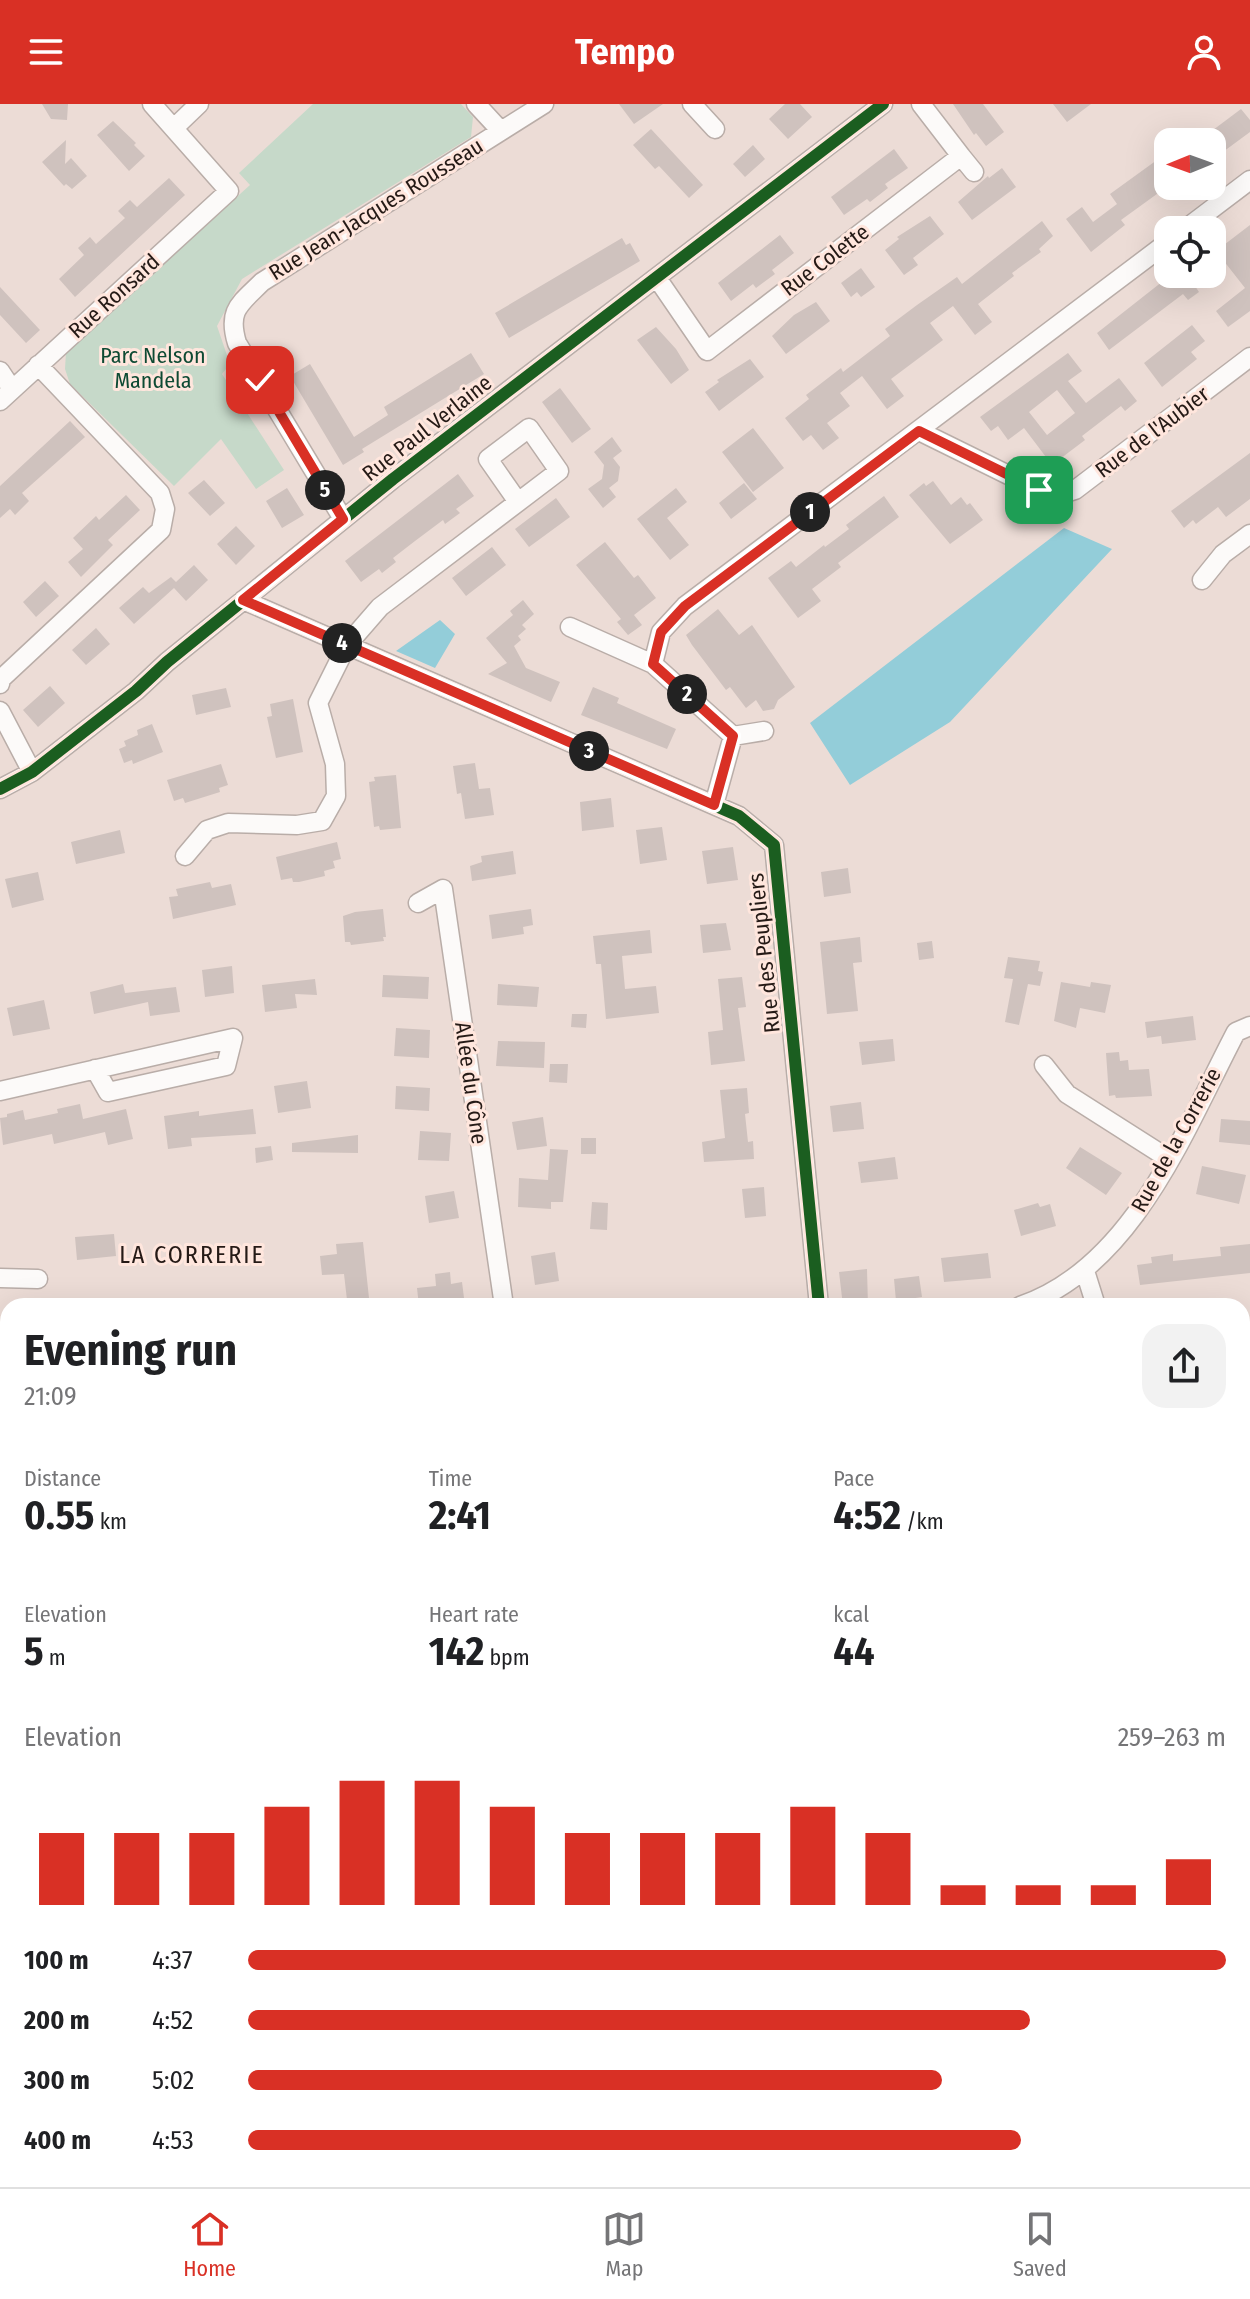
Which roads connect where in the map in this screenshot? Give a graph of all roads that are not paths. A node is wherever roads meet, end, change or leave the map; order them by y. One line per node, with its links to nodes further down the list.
1 (152, 104): 8 (street)
2 (199, 104): 8 (street)
3 (476, 104): 10 (street, Rue Jean-Jacques Rousseau)
4 (544, 104): 10 (street)
5 (692, 104): 9 (street)
6 (883, 104): 16 (street, Rue Paul Verlaine)
7 (921, 104): 11 (street)
8 (174, 128): 18 (street, Rue Ronsard)
9 (715, 129)
10 (501, 131): 23 (street, Rue Jean-Jacques Rousseau)
11 (961, 156): 12 (street); 16 (street, Rue Colette)
12 (974, 172)
13 (1250, 180): 14 (street)
14 (1202, 216)
15 (1154, 253): 21 (street)
16 (657, 278): 23 (street, Rue Paul Verlaine)
17 (1250, 357): 21 (street, Rue de l'Aubier)
18 (38, 365): 20 (street, Rue Ronsard); 30 (street)
19 (0, 371): 20 (street)
20 (6, 395)
21 (919, 431): 29 (street)
22 (518, 502): 28 (street)
23 (343, 519): 26 (street, Rue Paul Verlaine)
24 (1250, 534): 25 (street)
25 (1202, 580)
26 (243, 600): 28 (street, Rue des Peupliers); 34 (street, Rue Paul Verlaine)
27 (570, 627): 29 (street)
28 (347, 645): 36 (street, Rue des Peupliers); 37 (street)
29 (653, 664): 33 (street)
30 (0, 684)
31 (0, 711): 34 (street)
32 (764, 731): 33 (street)
33 (733, 736): 36 (street)
34 (32, 772): 35 (street, Rue Paul Verlaine)
35 (0, 789)
36 (714, 805): 48 (street, Rue des Peupliers)
37 (185, 856)
38 (418, 903): 47 (street, Allée du Cône)
39 (1250, 1026): 43 (street, Rue de la Correrie)
40 (1044, 1065): 43 (street)
41 (95, 1069): 41 (street); 42 (street)
42 (0, 1091)
43 (1169, 1159): 44 (street, Rue de la Correrie)
44 (1085, 1271): 49 (street, Rue de la Correrie); 50 (street)
45 (0, 1278): 46 (street)
46 (38, 1279)
47 (503, 1298)
48 (818, 1298)
49 (1039, 1298)
50 (1093, 1298)

